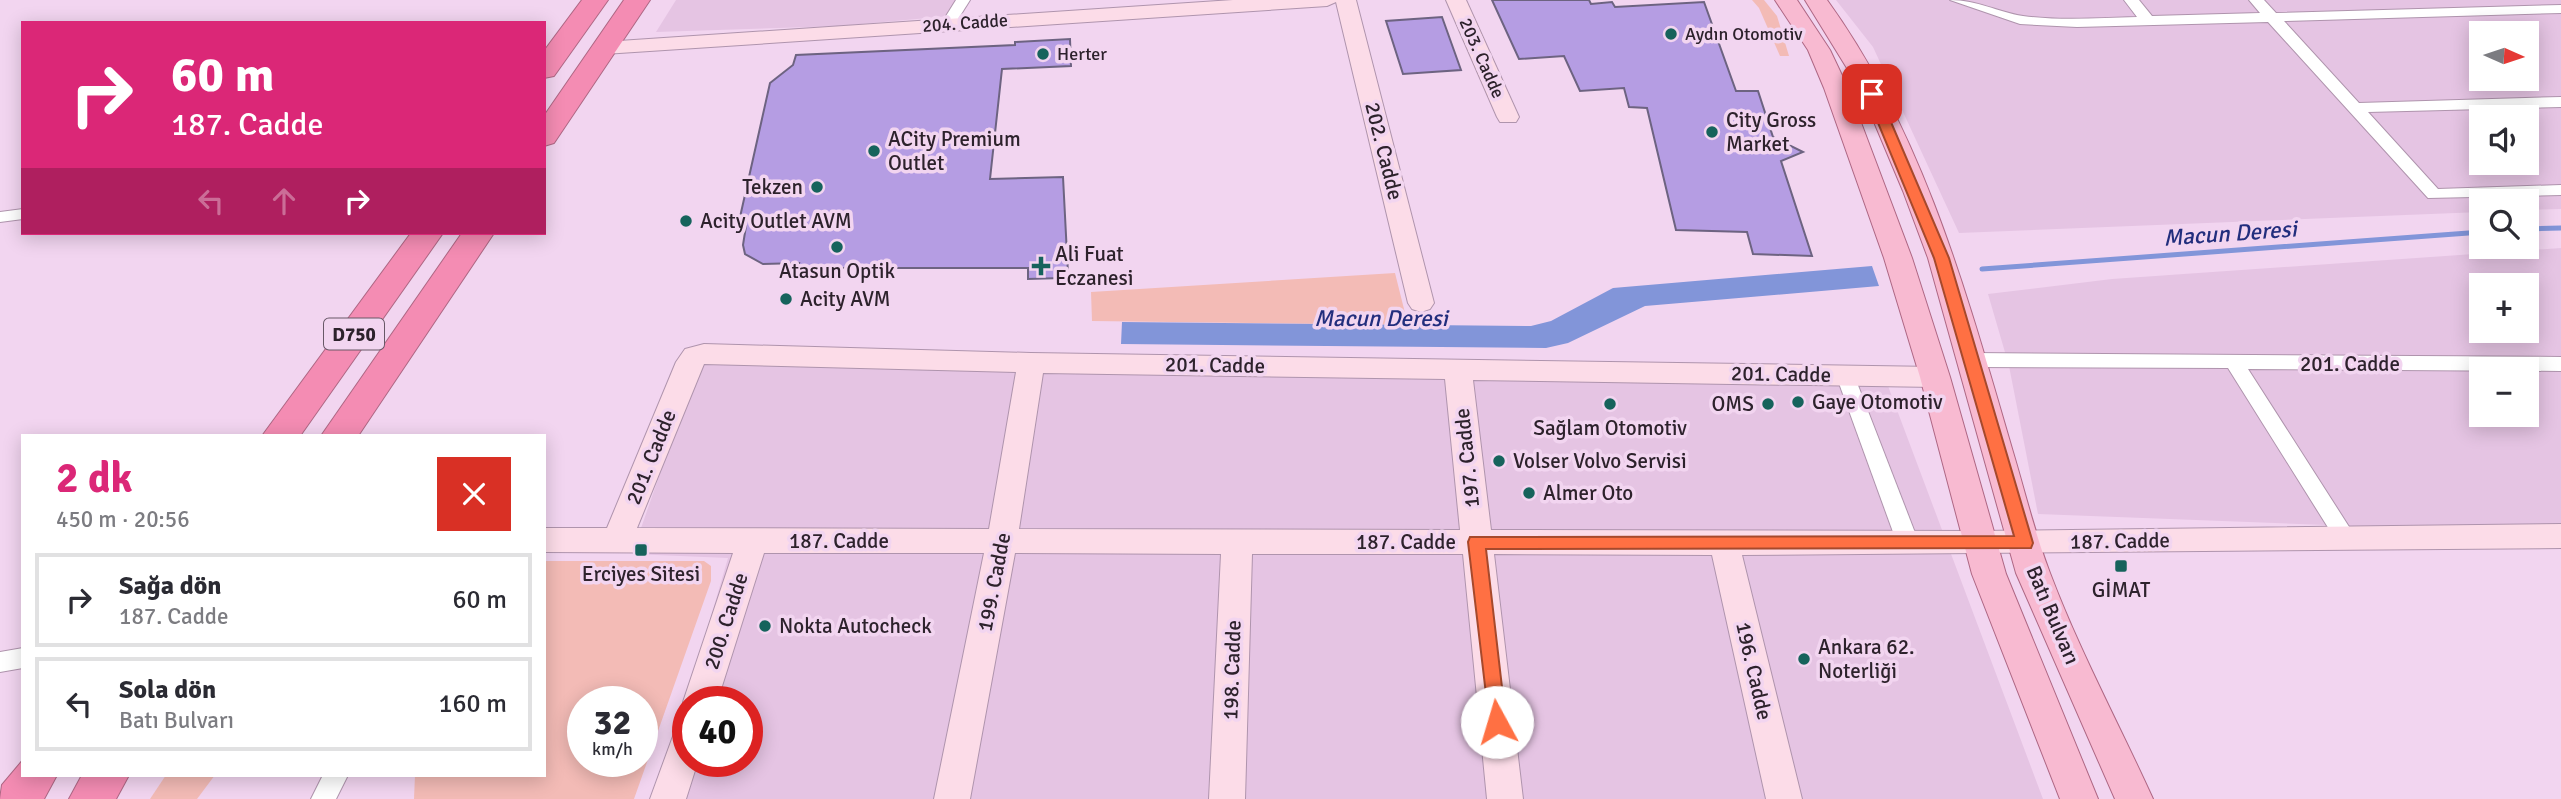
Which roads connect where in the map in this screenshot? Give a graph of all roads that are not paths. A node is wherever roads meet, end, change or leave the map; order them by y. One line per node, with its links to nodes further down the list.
1 (595, 0): 16 (highway)
2 (637, 0): 15 (highway)
3 (963, 0): 14 (street)
4 (1327, 0): 14 (street, 204. Cadde)
5 (1346, 0): 26 (street, 202. Cadde)
6 (1457, 0): 19 (street, 203. Cadde)
7 (1957, 0): 13 (street)
8 (2131, 0): 13 (street)
9 (2256, 0): 12 (street)
10 (1792, 3): 27 (main road, Batı Bulvarı); 33 (main road, Batı Bulvarı)
11 (2561, 9): 12 (street)
12 (2270, 16): 13 (street); 18 (street)
13 (2149, 22)
14 (948, 24): 15 (street, 204. Cadde)
15 (604, 47): 20 (highway)
16 (546, 67)
17 (2561, 102): 18 (street)
18 (2355, 108): 21 (street)
19 (1507, 117)
20 (546, 134)
21 (2561, 190)
22 (21, 214): 23 (street)
23 (0, 217)
24 (426, 235): 34 (highway, D750)
25 (477, 235): 35 (highway, D750)
26 (1421, 303)
27 (1971, 360): 29 (street, 201. Cadde); 47 (main road, Batı Bulvarı)
28 (1031, 363): 31 (street, 201. Cadde); 39 (street, 201. Cadde); 41 (street, 199. Cadde)
29 (2235, 364): 30 (street, 201. Cadde); 37 (street)
30 (2561, 364)
31 (1458, 368): 32 (street, 201. Cadde); 43 (street, 197. Cadde)
32 (1844, 375): 33 (street, 201. Cadde); 45 (street)
33 (1935, 377): 46 (main road, Batı Bulvarı)
34 (281, 434)
35 (340, 434)
36 (2561, 536): 37 (street, 187. Cadde)
37 (2346, 539): 47 (street, 187. Cadde)
38 (546, 540): 39 (street, 187. Cadde)
39 (617, 540): 40 (street, 187. Cadde)
40 (752, 541): 41 (street, 187. Cadde); 50 (street, 200. Cadde)
41 (1002, 541): 42 (street, 187. Cadde); 59 (street, 199. Cadde)
42 (1237, 542): 43 (street, 187. Cadde); 60 (street, 198. Cadde)
43 (1477, 542): 44 (street, 187. Cadde); 61 (street, 197. Cadde)
44 (1724, 542): 45 (street, 187. Cadde); 62 (street, 196. Cadde)
45 (1908, 543): 46 (street, 187. Cadde)
46 (1981, 543): 47 (street, 187. Cadde); 63 (main road, Batı Bulvarı)
47 (2025, 543): 64 (main road, Batı Bulvarı)
48 (21, 658): 49 (street)
49 (0, 662)
50 (705, 686)
51 (34, 777): 55 (highway)
52 (106, 777): 56 (highway)
53 (335, 777): 57 (street)
54 (675, 777): 58 (street)
55 (18, 799)
56 (91, 799)
57 (323, 799)
58 (668, 799)
59 (952, 799)
60 (1227, 799)
61 (1505, 799)
62 (1784, 799)
63 (2079, 799)
64 (2134, 799)

